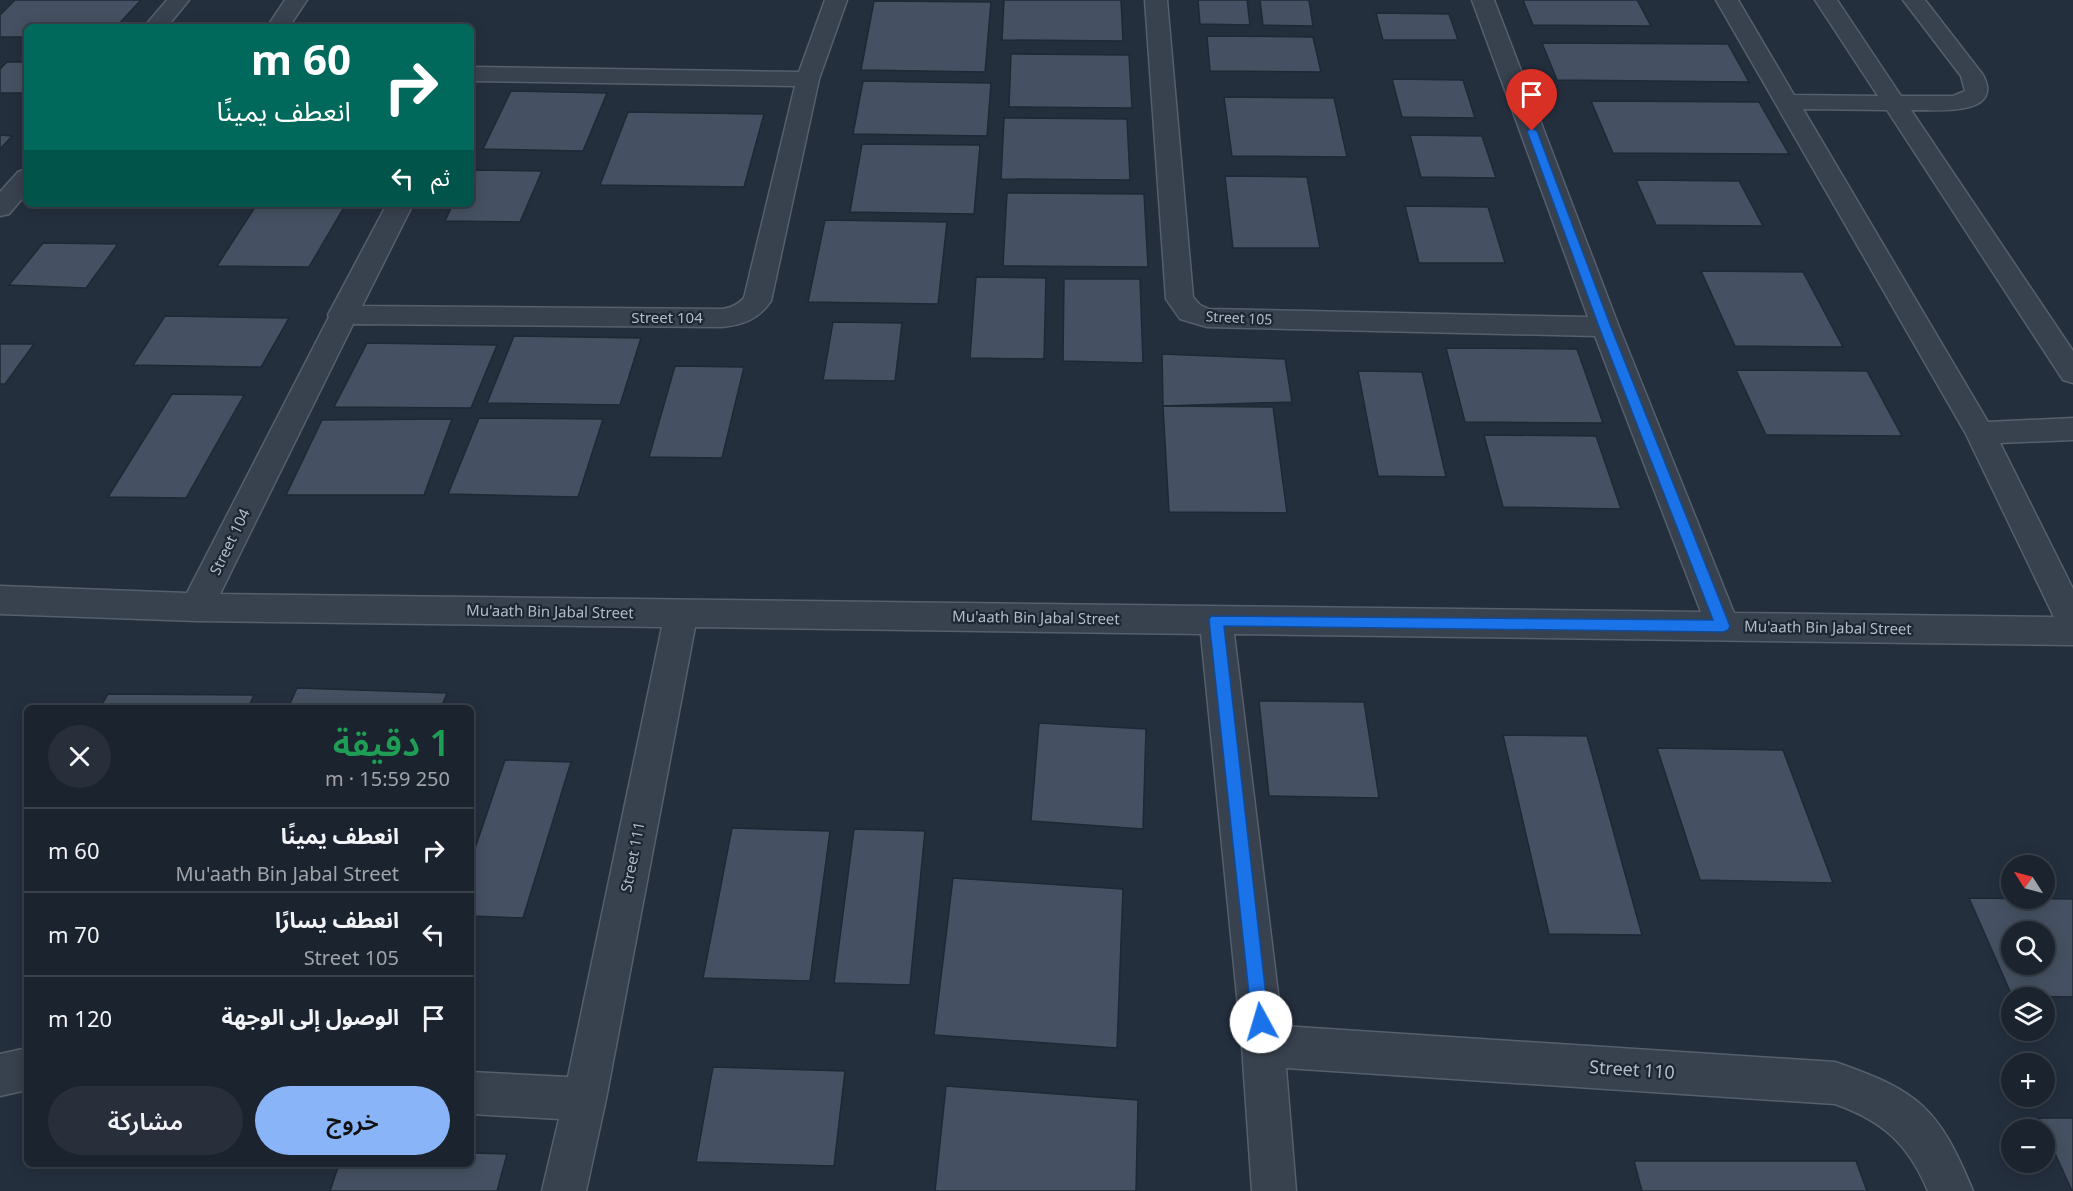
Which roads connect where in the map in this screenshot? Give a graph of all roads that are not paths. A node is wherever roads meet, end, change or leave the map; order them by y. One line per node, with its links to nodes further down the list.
1 (178, 0): 9 (street)
2 (296, 0): 10 (street)
3 (836, 0): 12 (street, Street 104)
4 (1156, 0): 19 (street, Street 105)
5 (1483, 0): 19 (street)
6 (1727, 0): 13 (street)
7 (1826, 0): 14 (street)
8 (1914, 0): 14 (street)
9 (158, 24)
10 (280, 24)
11 (474, 74): 12 (street)
12 (808, 79): 18 (street, Street 104)
13 (1787, 102): 14 (street); 22 (street)
14 (1894, 104): 20 (street)
15 (24, 180): 17 (street)
16 (398, 207): 18 (street, Street 104)
17 (0, 208)
18 (342, 315): 24 (street, Street 104)
19 (1605, 327): 28 (street)
20 (2073, 373)
21 (2073, 429): 22 (street)
22 (1980, 433): 27 (street)
23 (0, 600): 24 (street, Mu'aath Bin Jabal Street)
24 (197, 607): 25 (street, Mu'aath Bin Jabal Street)
25 (681, 614): 26 (street, Mu'aath Bin Jabal Street); 34 (street, Street 111)
26 (1216, 620): 28 (street, Mu'aath Bin Jabal Street); 30 (street)
27 (2073, 622)
28 (1723, 626): 29 (street, Mu'aath Bin Jabal Street)
29 (2073, 631)
30 (1263, 1046): 36 (street); 37 (street, Street 110)
31 (24, 1070): 32 (street)
32 (0, 1075)
33 (474, 1093): 34 (street)
34 (585, 1099): 35 (street, Street 111)
35 (564, 1191)
36 (1274, 1191)
37 (1951, 1191)

